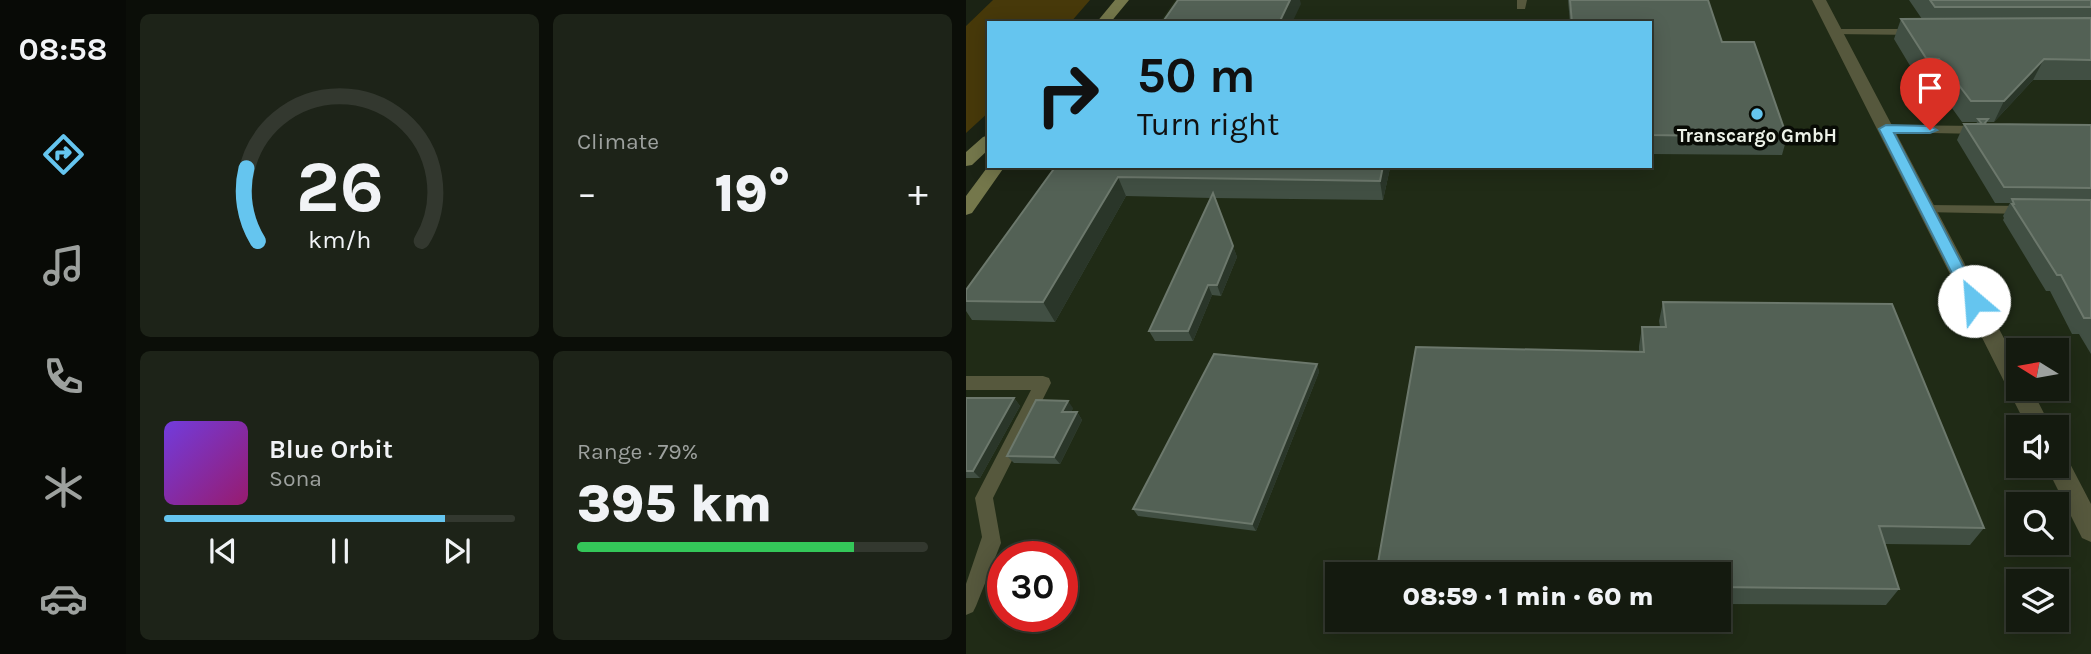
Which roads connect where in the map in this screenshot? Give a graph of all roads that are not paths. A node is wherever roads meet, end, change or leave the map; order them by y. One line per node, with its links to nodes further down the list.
1 (1122, 0): 3 (main road)
2 (1819, 0): 4 (street)
3 (1105, 21)
4 (1836, 32): 5 (lane); 6 (street)
5 (1927, 33)
6 (1886, 129): 7 (lane); 12 (street)
7 (1999, 130)
8 (987, 142): 9 (main road)
9 (966, 161)
10 (996, 168): 11 (main road)
11 (966, 209)
12 (1927, 209): 13 (lane); 14 (street)
13 (2042, 210)
14 (2006, 364)
15 (966, 383): 18 (lane)
16 (2065, 478): 17 (street)
17 (2091, 530)
18 (966, 606)

